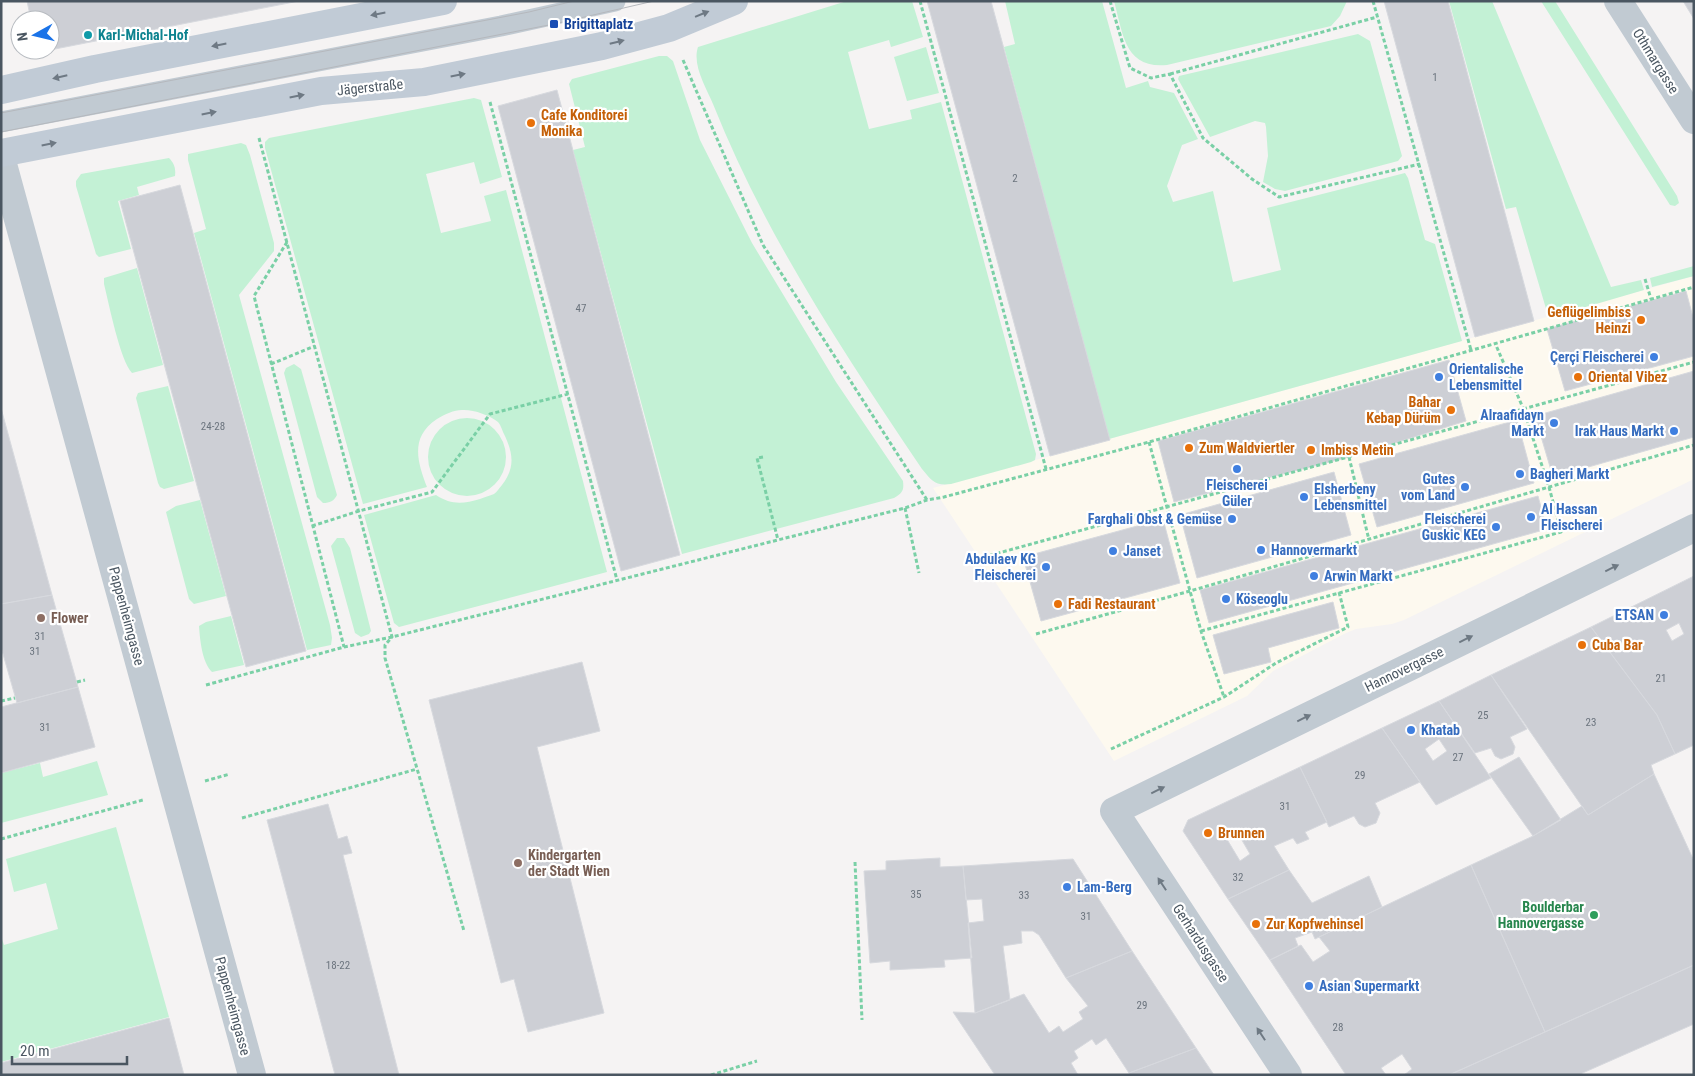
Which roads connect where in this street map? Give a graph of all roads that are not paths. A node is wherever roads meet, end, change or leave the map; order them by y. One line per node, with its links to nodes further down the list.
1 (443, 1): 5 (main road, one-way to 5)
2 (615, 1): 7 (lane)
3 (734, 1): 8 (main road, Jägerstraße, one-way to 3)
4 (1618, 1): 6 (street, Othmargasse)
5 (1, 90)
6 (1694, 120)
7 (1, 122)
8 (1, 153)
9 (1, 157): 12 (street, Pappenheimgasse)
10 (1694, 528): 11 (street, Hannovergasse, one-way to 10)
11 (1114, 811): 13 (street, Gerhardusgasse, one-way to 11)
12 (252, 1075)
13 (1288, 1075)

